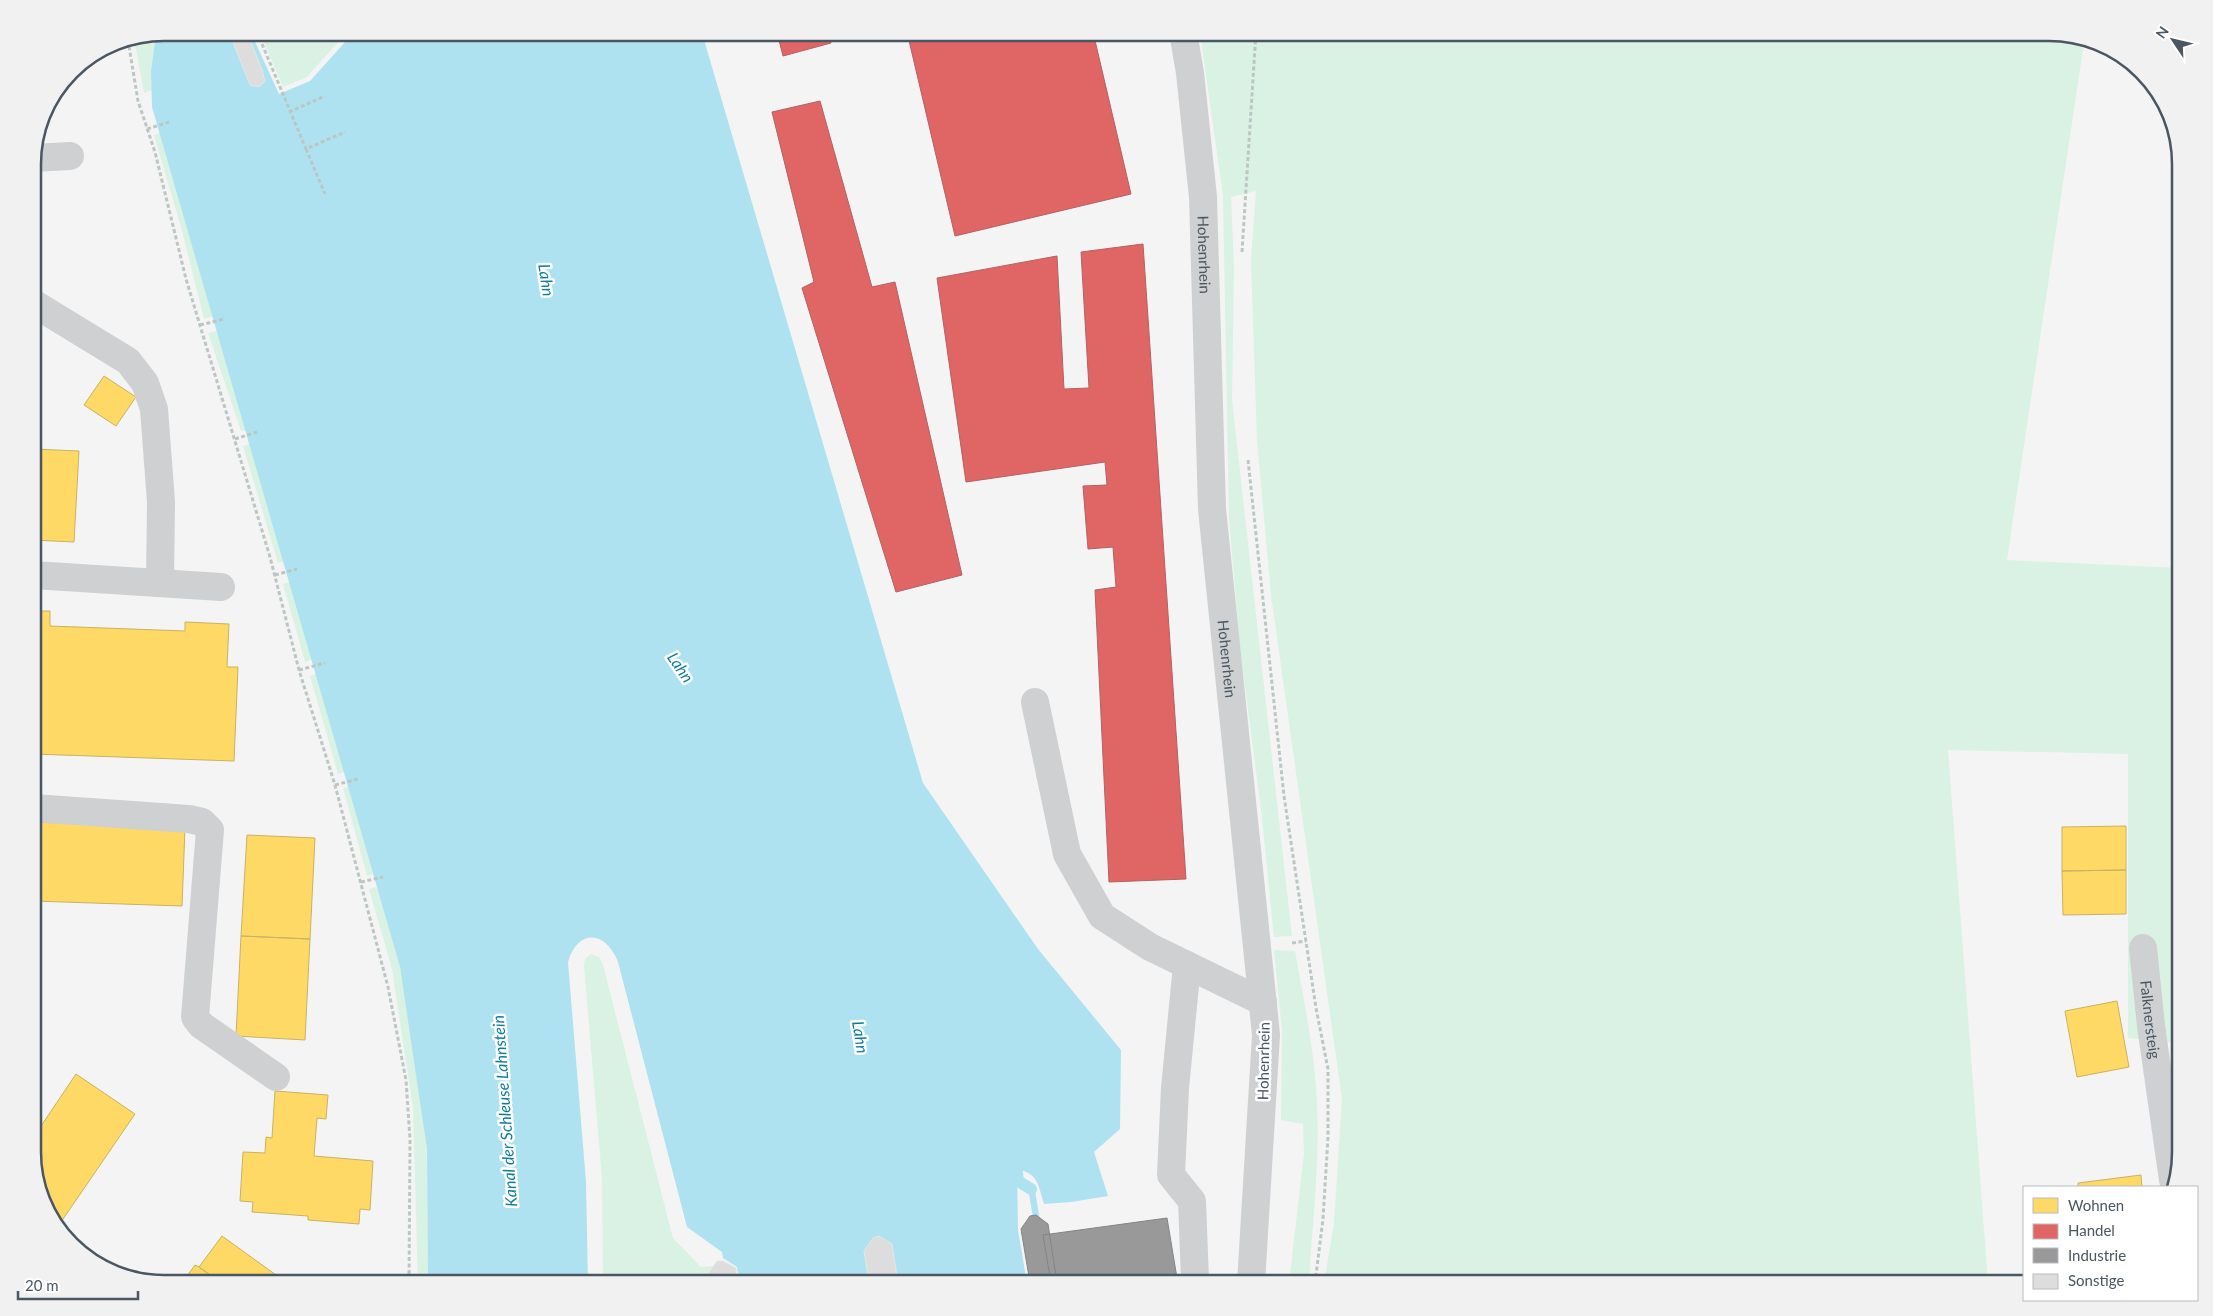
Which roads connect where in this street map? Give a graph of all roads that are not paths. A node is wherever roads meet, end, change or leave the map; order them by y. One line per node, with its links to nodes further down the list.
1 (1185, 41): 12 (street, Hohenrhein)
2 (70, 156): 3 (street)
3 (42, 158)
4 (42, 308): 6 (street)
5 (42, 576): 6 (street)
6 (160, 583): 7 (street)
7 (221, 587)
8 (1035, 702): 11 (street)
9 (42, 809): 13 (street)
10 (2143, 948): 14 (street, Falknersteig)
11 (1187, 965): 12 (street); 15 (street)
12 (1263, 1002): 16 (street, Hohenrhein)
13 (276, 1077)
14 (2171, 1167)
15 (1195, 1275)
16 (1252, 1275)

